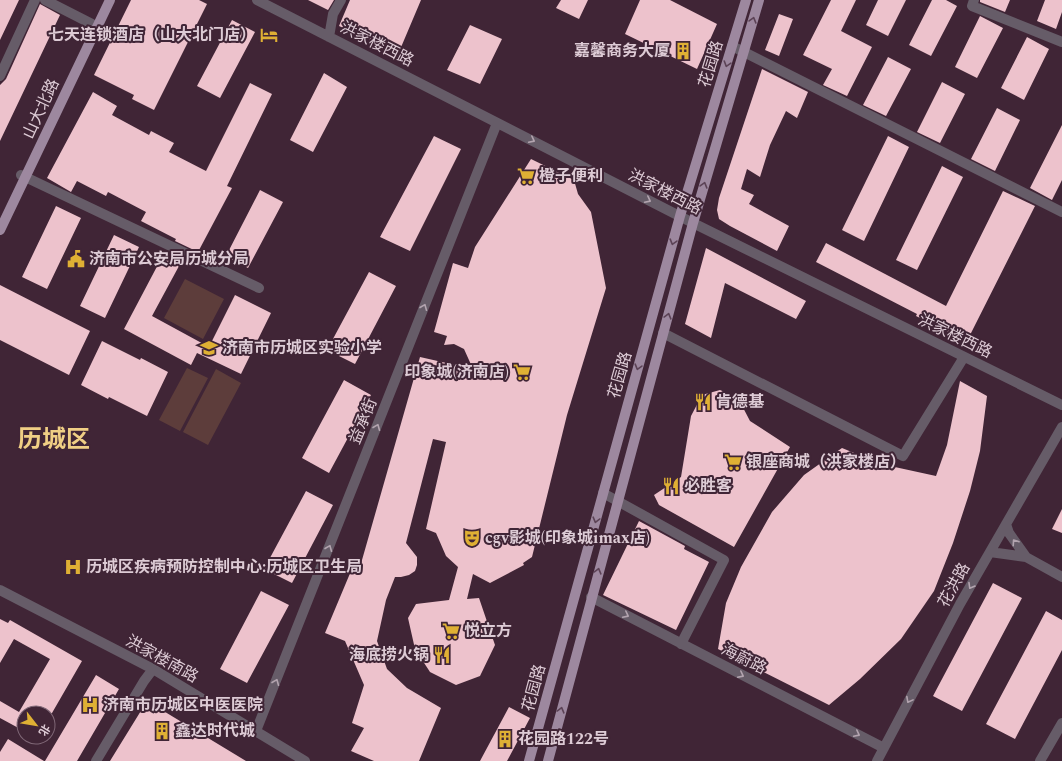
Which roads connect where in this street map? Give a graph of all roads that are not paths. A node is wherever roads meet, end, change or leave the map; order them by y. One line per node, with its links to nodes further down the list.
1 (35, 0): 15 (street)
2 (45, 0): 10 (street)
3 (104, 0): 10 (main road, 山大北路)
4 (110, 0): 17 (main road, 山大北路)
5 (341, 0): 11 (street)
6 (746, 0): 13 (main road, 花园路)
7 (759, 0): 14 (main road, 花园路, one-way to 7)
8 (974, 0): 12 (street)
9 (261, 1): 11 (street, 洪家楼西路)
10 (92, 24): 17 (main road, 山大北路)
11 (329, 37): 16 (street, 洪家楼西路)
12 (1062, 42)
13 (732, 46): 14 (street); 19 (main road, 花园路, one-way to 19)
14 (744, 52): 18 (street); 21 (main road, 花园路, one-way to 14)
15 (0, 76)
16 (497, 122): 19 (street, 洪家楼西路, one-way to 19); 39 (street, 益承街, one-way to 16)
17 (23, 176): 20 (main road, 山大北路); 22 (main road, 山大北路); 23 (street)
18 (1062, 212)
19 (680, 216): 21 (street, 洪家楼西路); 28 (main road, 花园路, one-way to 28)
20 (0, 219)
21 (693, 223): 24 (main road, 花园路, one-way to 21); 25 (street, 洪家楼西路)
22 (0, 230)
23 (259, 288)
24 (664, 334): 25 (street); 29 (main road, 花园路)
25 (964, 356): 26 (street, 洪家楼西路)
26 (1062, 405)
27 (1062, 427): 30 (street, 花洪路)
28 (603, 493): 29 (street); 43 (main road, 花园路, one-way to 43)
29 (618, 501): 35 (main road, 花园路, one-way to 29); 36 (street)
30 (1006, 524): 31 (street, 花洪路); 32 (street, one-way to 30)
31 (990, 552): 32 (street); 40 (street, 花洪路, one-way to 40)
32 (1026, 557): 33 (street)
33 (1062, 577)
34 (0, 590): 37 (street, 洪家楼南路)
35 (591, 597): 36 (street, 海蔚路, one-way to 36); 44 (main road, 花园路, one-way to 35)
36 (682, 644): 40 (street, 海蔚路, one-way to 40)
37 (153, 670): 39 (street, 洪家楼南路); 41 (street)
38 (1062, 723): 46 (street)
39 (256, 731): 42 (street, 洪家楼南路)
40 (884, 748): 45 (street, 花洪路)
41 (96, 761)
42 (305, 761)
43 (529, 761)
44 (548, 761)
45 (877, 761)
46 (1040, 761)

